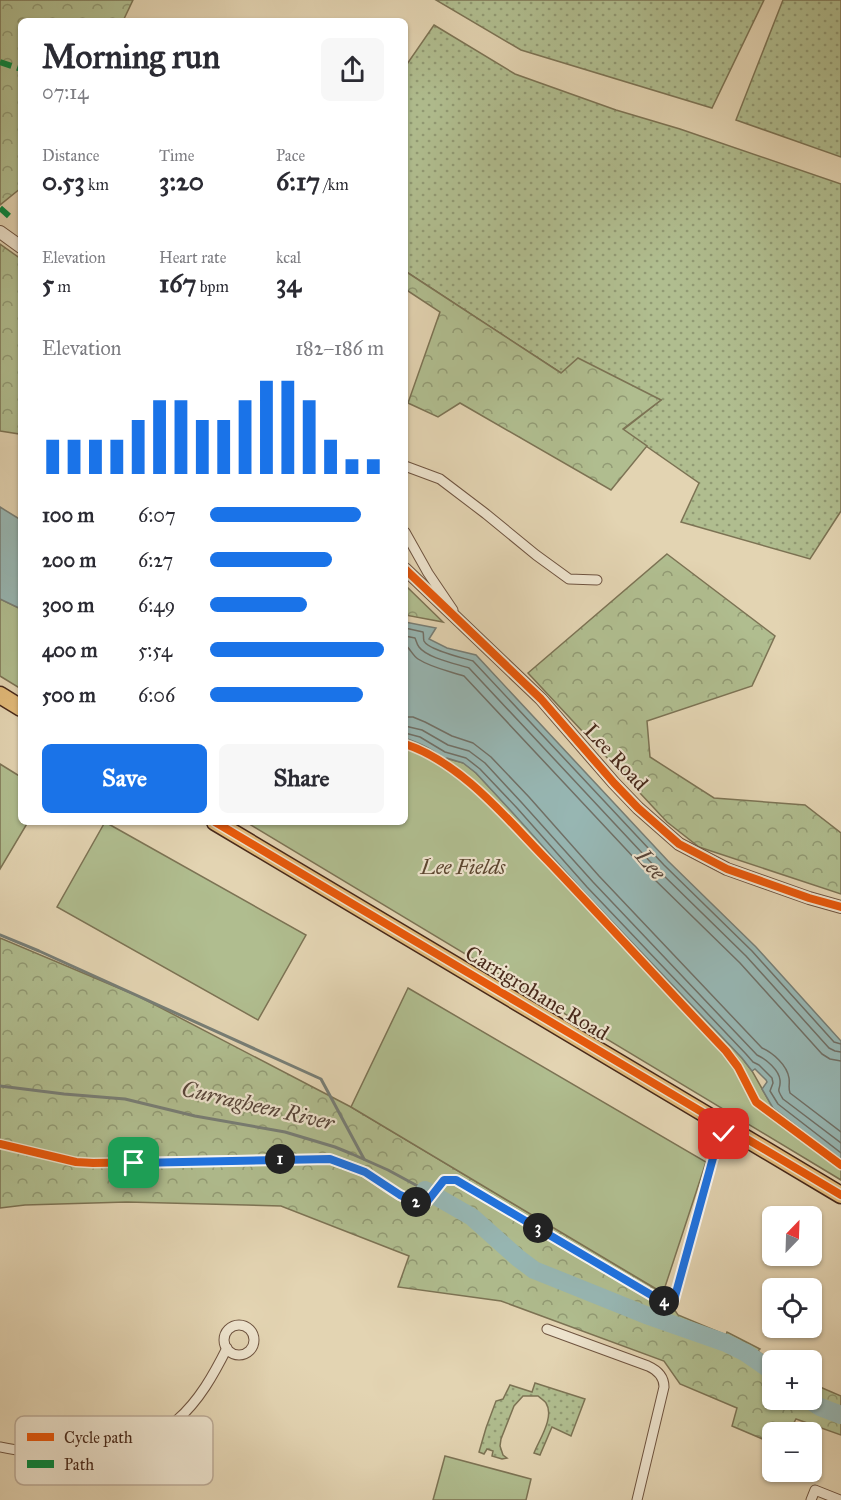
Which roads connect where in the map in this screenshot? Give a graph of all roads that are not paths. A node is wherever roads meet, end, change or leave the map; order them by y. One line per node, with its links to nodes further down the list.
1 (0, 232): 2 (street)
2 (18, 245)
3 (408, 467): 6 (street)
4 (408, 537): 7 (street)
5 (408, 572): 7 (street, Lee Road)
6 (597, 580)
7 (456, 618): 11 (street, Lee Road)
8 (0, 695): 9 (highway)
9 (18, 706)
10 (220, 825): 12 (highway, Carrigrohane Road)
11 (841, 907)
12 (841, 1195)
13 (547, 1329): 18 (street)
14 (227, 1348): 15 (street)
15 (181, 1416)
16 (0, 1447): 17 (street)
17 (15, 1450)
18 (640, 1499)
19 (811, 1500): 20 (street)
20 (840, 1500)

